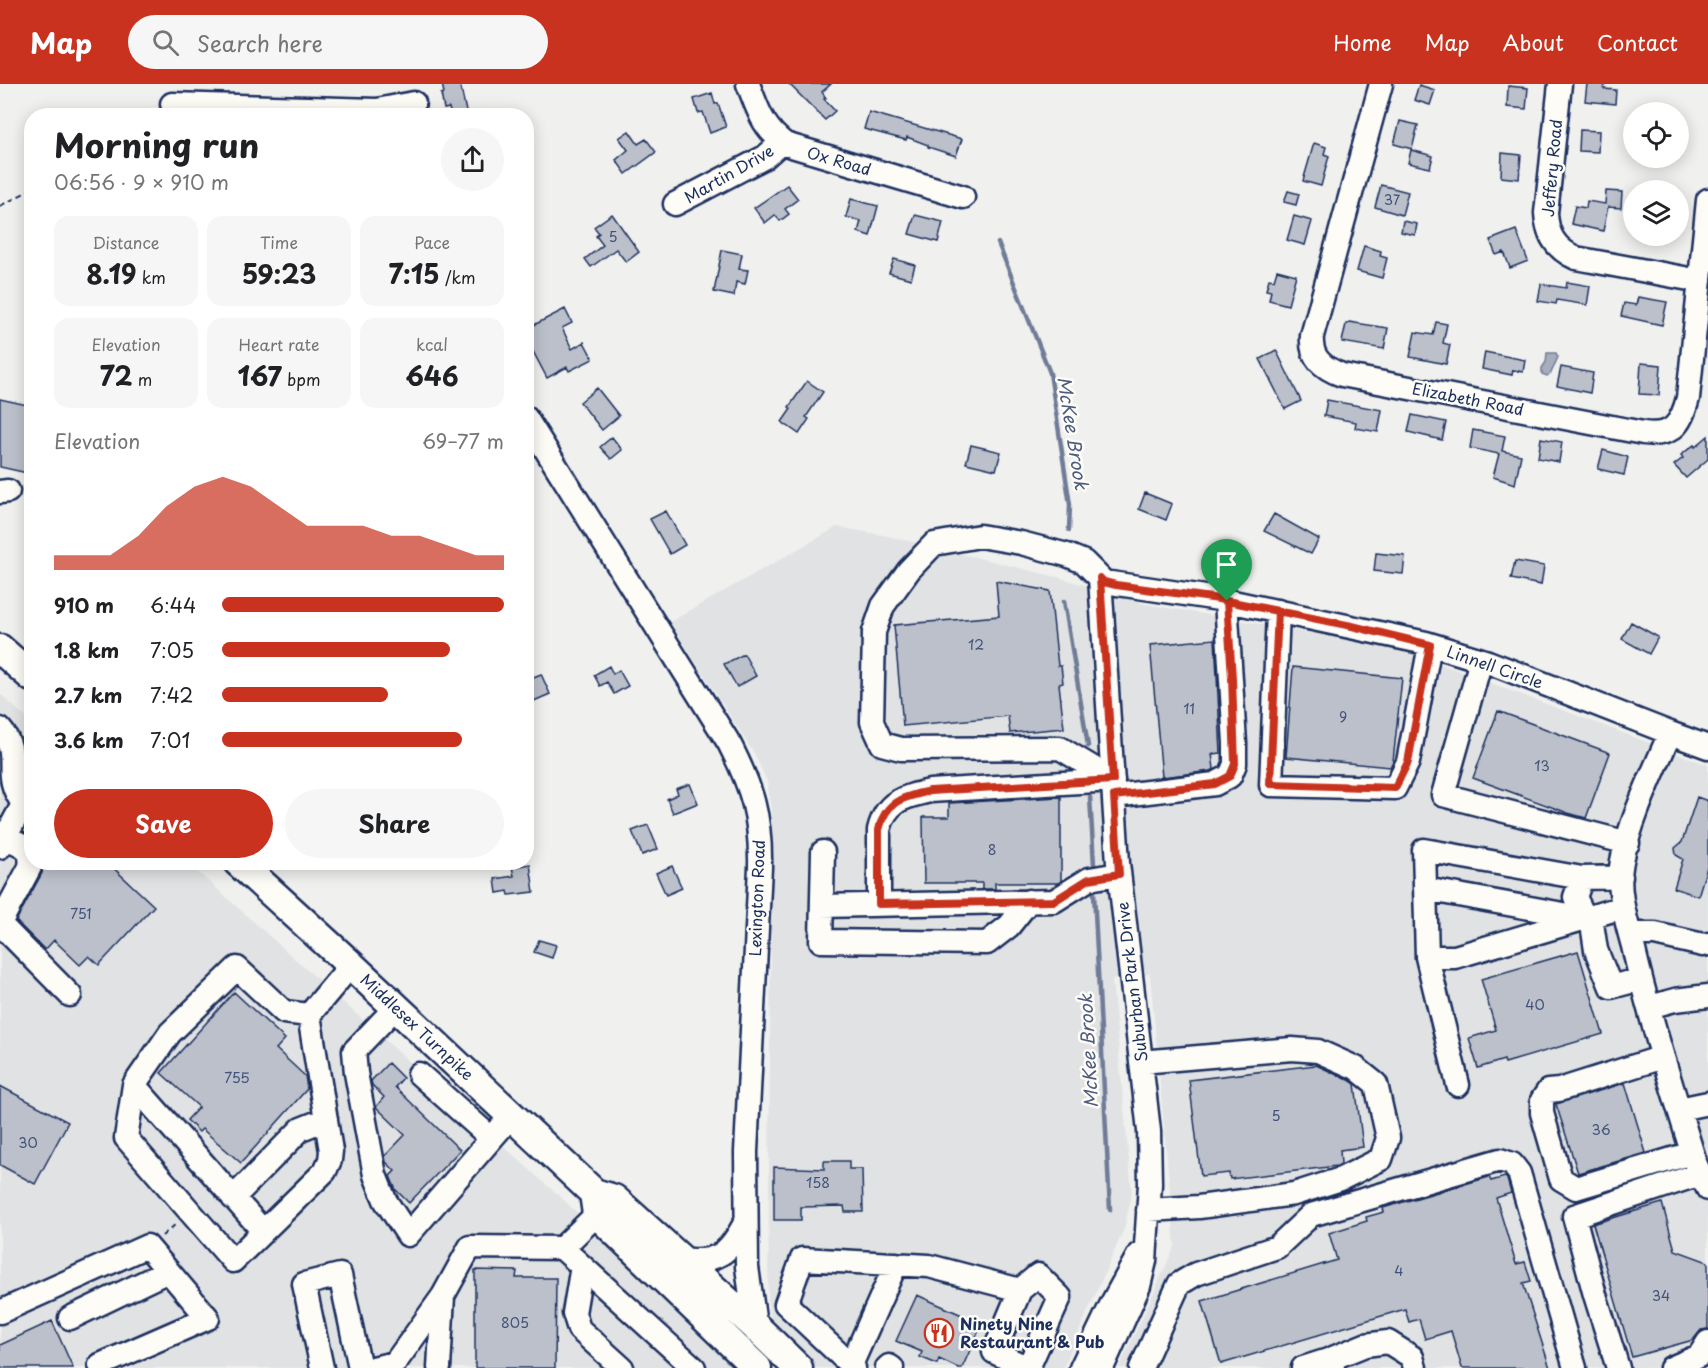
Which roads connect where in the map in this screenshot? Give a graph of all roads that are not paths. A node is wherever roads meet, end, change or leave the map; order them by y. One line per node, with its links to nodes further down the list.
1 (748, 84): 8 (street, Ox Road)
2 (1381, 84): 12 (street, Elizabeth Road)
3 (1560, 84): 12 (street, Jeffery Road)
4 (413, 101): 7 (street)
5 (172, 104): 6 (street)
6 (309, 108)
7 (385, 108)
8 (782, 142): 9 (street, Ox Road); 11 (street, Martin Drive)
9 (963, 197)
10 (1708, 200): 12 (street, Elizabeth Road)
11 (675, 204)
12 (1700, 281)
13 (534, 431): 68 (street, Lexington Road)
14 (1100, 578): 15 (street, Linnell Circle); 24 (street, Suburban Park Drive); 24 (street, Linnell Circle)
15 (1227, 601): 16 (street, Linnell Circle); 24 (street)
16 (1278, 611): 17 (street, Linnell Circle); 17 (street)
17 (1430, 645): 19 (street, Linnell Circle)
18 (0, 650): 20 (main road)
19 (1481, 660): 22 (street, Linnell Circle); 28 (street)
20 (24, 671)
21 (0, 729): 25 (street)
22 (1670, 733): 23 (street, Linnell Circle); 28 (street)
23 (1708, 747)
24 (1114, 788): 33 (street, Suburban Park Drive); 38 (street)
25 (24, 795)
26 (24, 801): 27 (street)
27 (2, 842): 29 (street)
28 (1628, 843): 34 (street)
29 (24, 849)
30 (823, 852): 39 (street)
31 (28, 870): 42 (street)
32 (247, 870): 46 (main road, Middlesex Turnpike)
33 (1119, 874): 37 (street); 54 (street, Suburban Park Drive)
34 (1621, 877): 35 (street); 40 (street)
35 (1582, 878): 36 (street); 41 (street)
36 (1425, 889): 41 (street); 45 (street)
37 (1029, 901): 38 (street); 39 (street)
38 (879, 904): 39 (street)
39 (822, 906)
40 (1623, 907): 41 (street); 43 (street)
41 (1588, 918): 45 (street); 47 (street)
42 (0, 923): 48 (street)
43 (1630, 934): 44 (street); 47 (street)
44 (1708, 944)
45 (1427, 957): 57 (street)
46 (351, 965): 50 (main road, Middlesex Turnpike); 52 (street)
47 (1641, 979): 51 (street)
48 (70, 995)
49 (1708, 996): 51 (street)
50 (396, 1007): 60 (main road, Middlesex Turnpike); 62 (street)
51 (1648, 1007): 53 (street)
52 (309, 1015): 56 (street); 61 (street)
53 (1663, 1057): 59 (street); 63 (street)
54 (1141, 1062): 67 (street, Suburban Park Drive); 67 (street)
55 (419, 1074): 62 (street)
56 (134, 1085): 65 (street); 69 (street)
57 (1458, 1085)
58 (1708, 1103): 59 (street)
59 (1678, 1109): 63 (street)
60 (511, 1116): 62 (street); 66 (main road, Middlesex Turnpike)
61 (326, 1119): 65 (street); 69 (street)
62 (491, 1138)
63 (1696, 1144): 64 (street)
64 (1704, 1182): 103 (street)
65 (233, 1198): 69 (street)
66 (595, 1203): 71 (street); 72 (main road, Middlesex Turnpike); 86 (main road, Middlesex Turnpike)
67 (1148, 1210): 70 (street, Suburban Park Drive)
68 (746, 1220): 72 (street); 80 (street, Lexington Road)
69 (263, 1231)
70 (1146, 1242): 97 (street, Suburban Park Drive); 98 (street, Suburban Park Drive)
71 (562, 1248): 74 (street); 77 (street)
72 (680, 1259): 80 (main road, Middlesex Turnpike)
73 (896, 1264): 76 (street); 87 (street); 87 (street)
74 (582, 1266): 92 (street); 93 (street)
75 (168, 1271): 78 (street); 79 (street); 84 (street)
76 (1020, 1290): 82 (street); 82 (street)
77 (443, 1296): 85 (street); 91 (street)
78 (0, 1312)
79 (70, 1318)
80 (756, 1327): 86 (street, Lexington Road); 94 (main road, Middlesex Turnpike)
81 (1708, 1342): 104 (street)
82 (990, 1360)
83 (1330, 1364): 100 (street); 101 (street)
84 (100, 1365)
85 (395, 1366): 90 (street)
86 (755, 1367)
87 (852, 1367)
88 (322, 1368): 89 (street)
89 (360, 1368)
90 (373, 1368)
91 (440, 1368)
92 (622, 1368)
93 (694, 1368)
94 (798, 1368)
95 (887, 1368): 96 (street)
96 (892, 1368)
97 (1081, 1368)
98 (1102, 1368)
99 (1141, 1368): 102 (street)
100 (1303, 1368)
101 (1416, 1368)
102 (1575, 1368)
103 (1618, 1368)
104 (1671, 1368)

